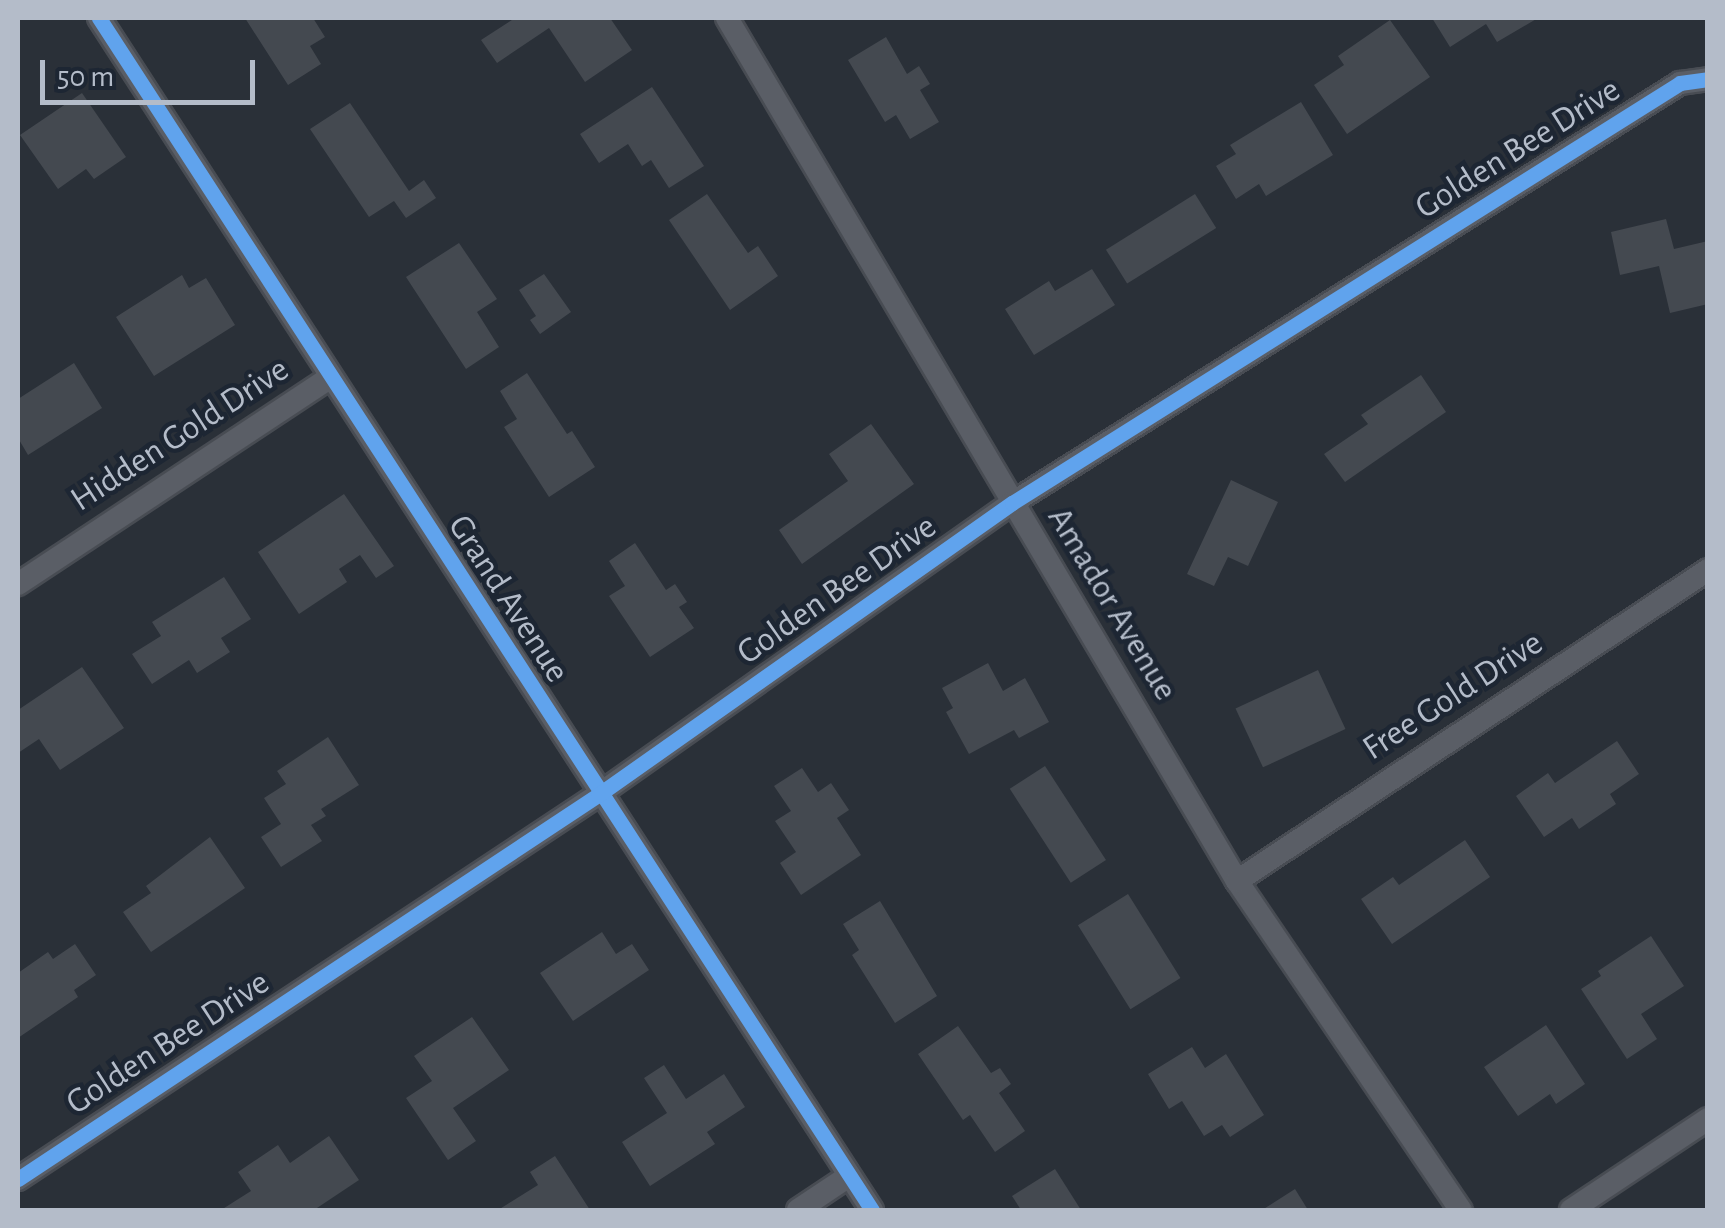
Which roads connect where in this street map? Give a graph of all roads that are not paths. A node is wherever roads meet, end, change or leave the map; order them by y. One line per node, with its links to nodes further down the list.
1 (99, 18): 4 (street, Grand Avenue)
2 (727, 18): 5 (street, Amador Avenue)
3 (1708, 80): 5 (street, Golden Bee Drive)
4 (330, 377): 7 (street, Hidden Gold Drive); 8 (street, Grand Avenue)
5 (1012, 504): 8 (street, Golden Bee Drive); 9 (street, Amador Avenue)
6 (1708, 570): 9 (street, Free Gold Drive)
7 (18, 584)
8 (598, 794): 11 (street, Grand Avenue); 12 (street, Golden Bee Drive)
9 (1236, 881): 15 (street, Amador Avenue)
10 (1708, 1119): 16 (street)
11 (849, 1176): 13 (street); 14 (street, Grand Avenue)
12 (18, 1178)
13 (798, 1210)
14 (872, 1210)
15 (1462, 1210)
16 (1570, 1210)

